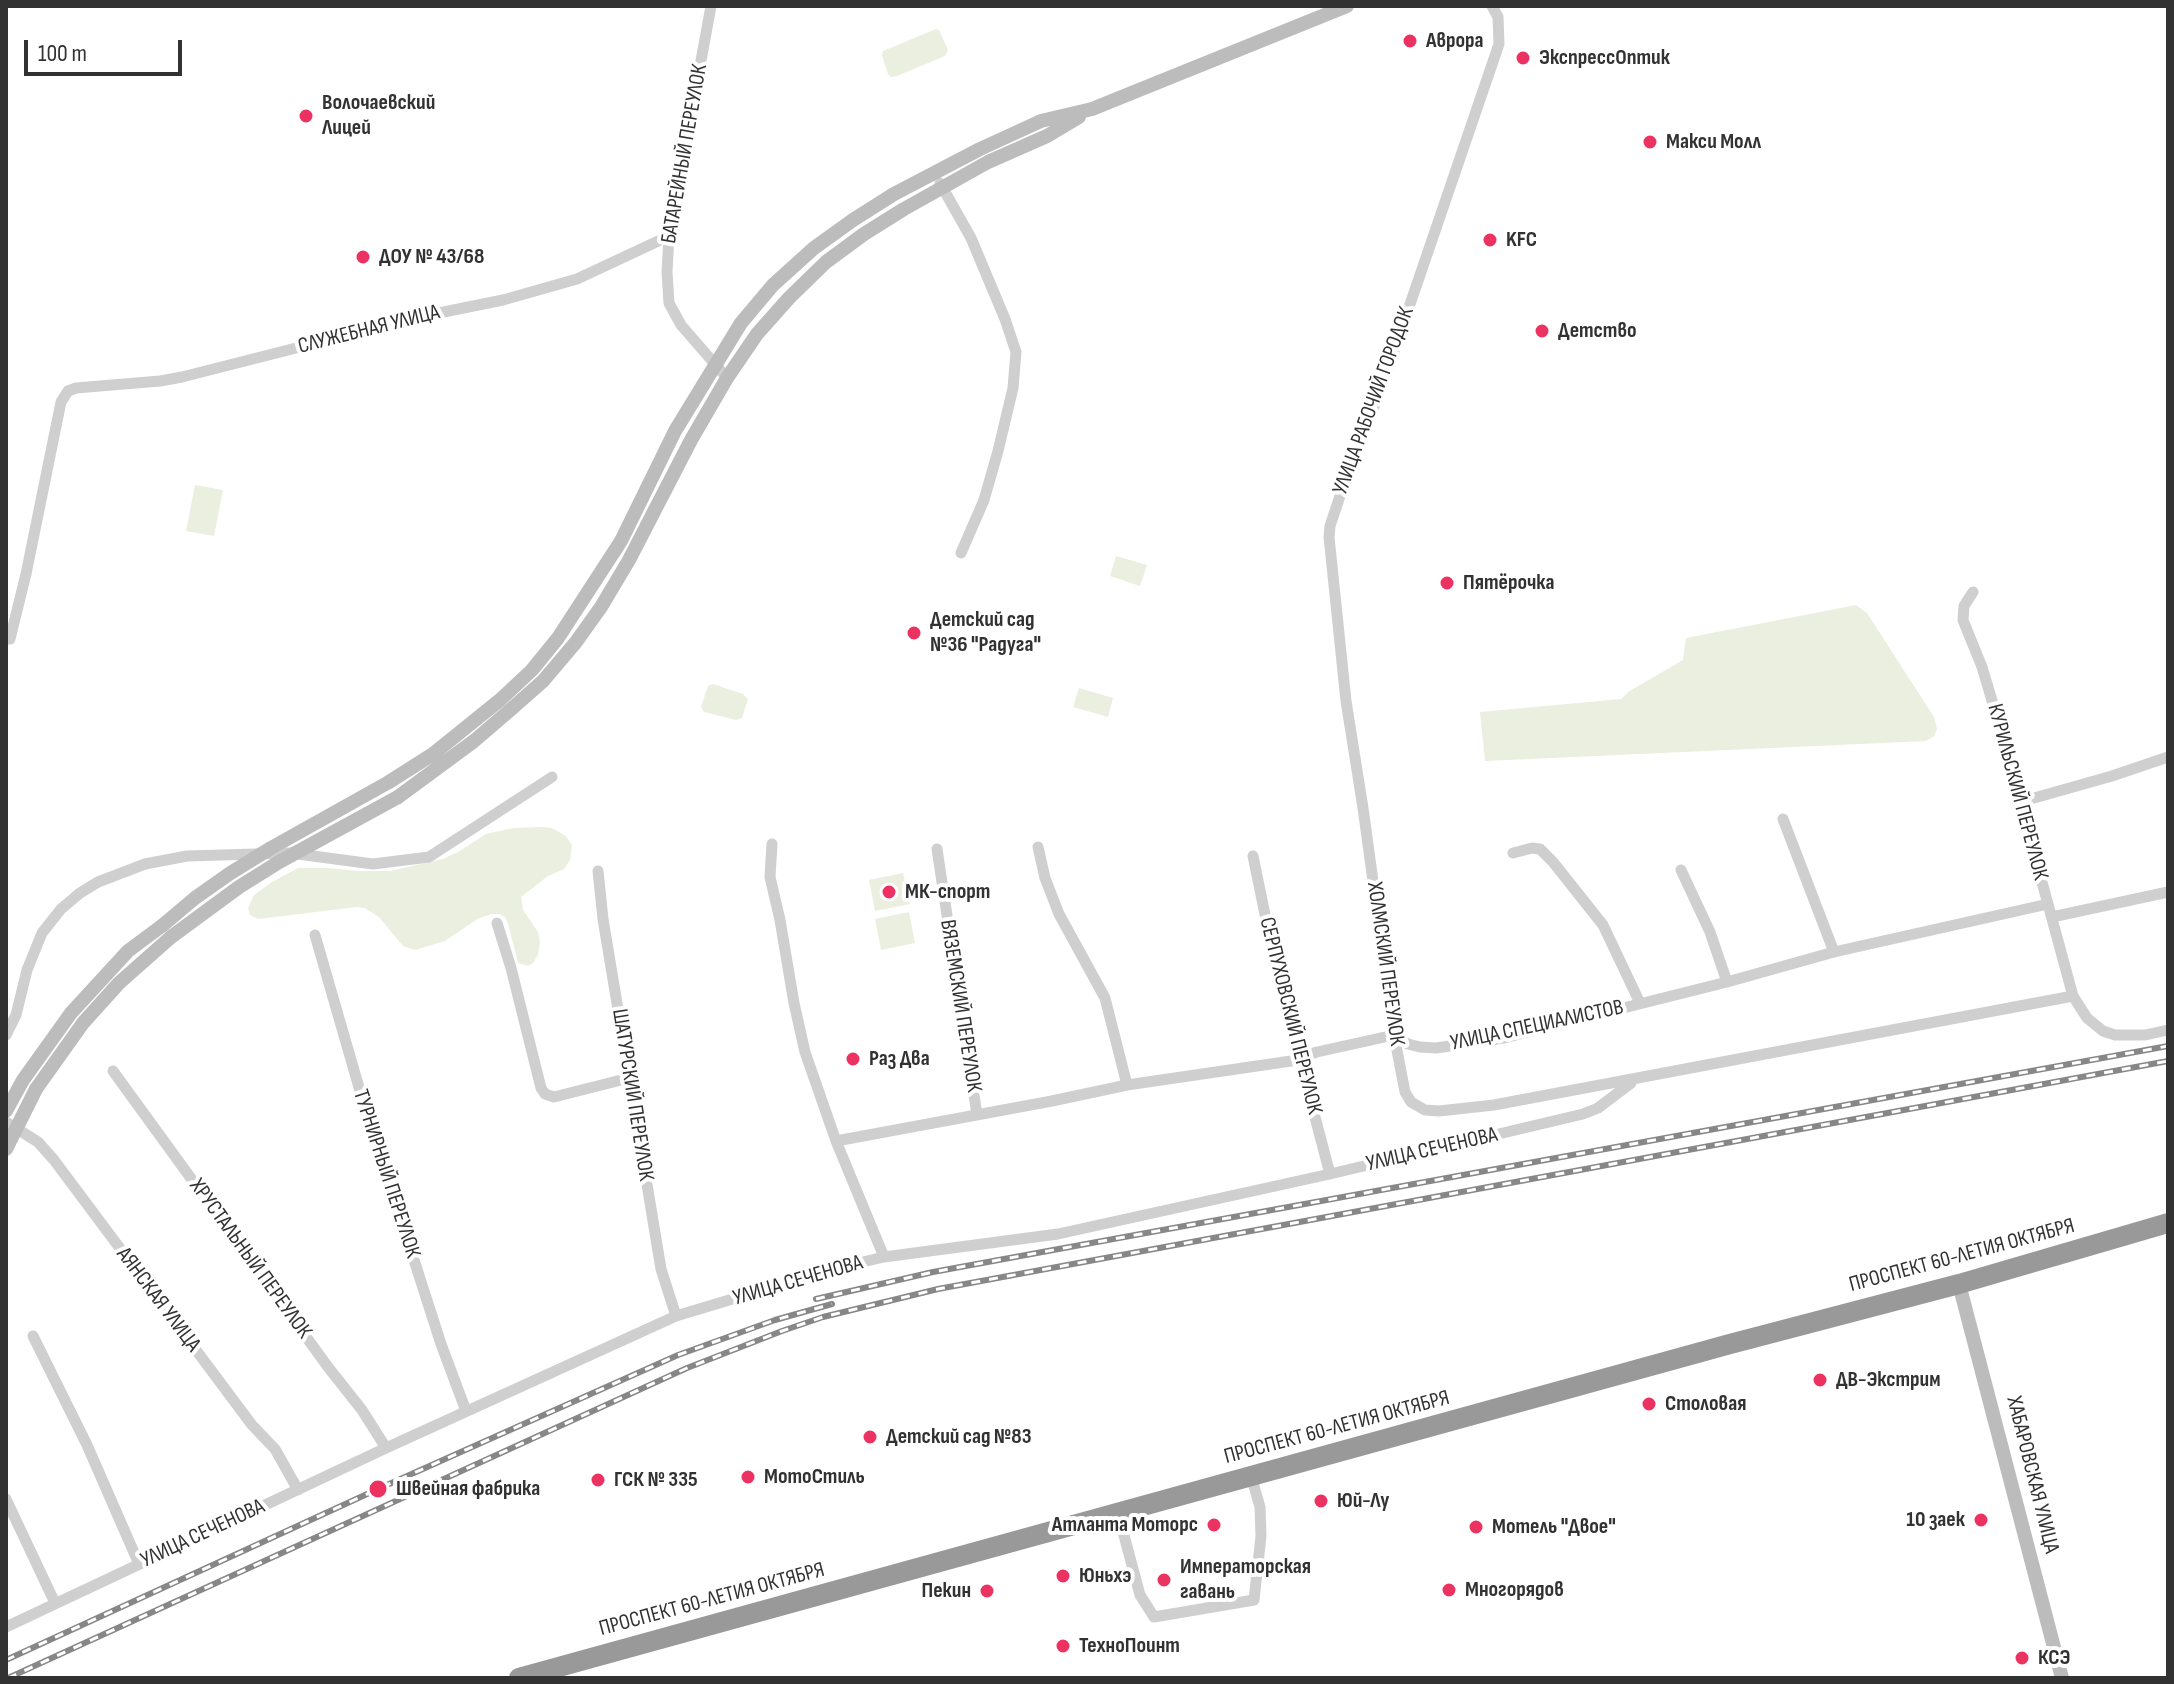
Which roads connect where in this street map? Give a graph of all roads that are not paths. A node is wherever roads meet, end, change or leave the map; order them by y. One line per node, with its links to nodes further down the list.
1 (711, 6): 7 (street, БАТАРЕЙНЫЙ ПЕРЕУЛОК)
2 (1347, 6): 4 (main road)
3 (1492, 6): 16 (street, УЛИЦА РАБОЧИЙ ГОРОДОК)
4 (1092, 109): 5 (main road); 6 (main road)
5 (934, 171): 6 (street); 8 (main road)
6 (943, 187): 9 (main road); 10 (street)
7 (669, 236): 8 (street, БАТАРЕЙНЫЙ ПЕРЕУЛОК); 12 (street, СЛУЖЕБНАЯ УЛИЦА)
8 (715, 365): 9 (street, БАТАРЕЙНЫЙ ПЕРЕУЛОК); 29 (main road, bridge)
9 (727, 378): 29 (main road, bridge)
10 (961, 553)
11 (1973, 592): 15 (street, КУРИЛЬСКИЙ ПЕРЕУЛОК)
12 (6, 639)
13 (2168, 757): 15 (street)
14 (552, 777): 36 (street)
15 (2020, 802): 26 (street, КУРИЛЬСКИЙ ПЕРЕУЛОК)
16 (1363, 808): 37 (street, ХОЛМСКИЙ ПЕРЕУЛОК)
17 (1783, 819): 31 (street)
18 (772, 844): 47 (street)
19 (1038, 847): 42 (street)
20 (937, 849): 45 (street, ВЯЗЕМСКИЙ ПЕРЕУЛОК)
21 (1513, 853): 34 (street)
22 (1253, 856): 38 (street, СЕРПУХОВСКИЙ ПЕРЕУЛОК)
23 (1681, 870): 32 (street)
24 (598, 871): 40 (street, ШАТУРСКИЙ ПЕРЕУЛОК)
25 (2168, 892): 27 (street)
26 (2048, 904): 27 (street, КУРИЛЬСКИЙ ПЕРЕУЛОК); 31 (street, УЛИЦА СПЕЦИАЛИСТОВ)
27 (2052, 917): 33 (street, КУРИЛЬСКИЙ ПЕРЕУЛОК)
28 (497, 923): 40 (street)
29 (167, 931): 44 (main road); 48 (main road, bridge)
30 (315, 935): 55 (street, ТУРНИРНЫЙ ПЕРЕУЛОК)
31 (1834, 952): 32 (street, УЛИЦА СПЕЦИАЛИСТОВ)
32 (1727, 982): 34 (street, УЛИЦА СПЕЦИАЛИСТОВ)
33 (2073, 996): 35 (street); 41 (street, УЛИЦА СЕЧЕНОВА)
34 (1640, 1003): 37 (street, УЛИЦА СПЕЦИАЛИСТОВ)
35 (2168, 1030)
36 (6, 1035)
37 (1394, 1035): 38 (street); 43 (street, ХОЛМСКИЙ ПЕРЕУЛОК)
38 (1301, 1059): 42 (street); 49 (street, СЕРПУХОВСКИЙ ПЕРЕУЛОК)
39 (113, 1071): 56 (street, ХРУСТАЛЬНЫЙ ПЕРЕУЛОК)
40 (629, 1078): 53 (street, ШАТУРСКИЙ ПЕРЕУЛОК)
41 (1635, 1080): 43 (street, УЛИЦА СЕЧЕНОВА); 49 (street, УЛИЦА СЕЧЕНОВА)
42 (1127, 1085): 45 (street)
43 (1425, 1110)
44 (6, 1111)
45 (977, 1115): 47 (street)
46 (6, 1122): 58 (street, АЯНСКАЯ УЛИЦА)
47 (836, 1141): 51 (street)
48 (6, 1149)
49 (1330, 1174): 51 (street, УЛИЦА СЕЧЕНОВА)
50 (2168, 1223): 52 (highway, ПРОСПЕКТ 60-ЛЕТИЯ ОКТЯБРЯ)
51 (884, 1257): 53 (street, УЛИЦА СЕЧЕНОВА)
52 (1959, 1284): 57 (highway, ПРОСПЕКТ 60-ЛЕТИЯ ОКТЯБРЯ); 65 (main road, ХАБАРОВСКАЯ УЛИЦА)
53 (676, 1316): 55 (street, УЛИЦА СЕЧЕНОВА)
54 (33, 1336): 61 (street)
55 (466, 1411): 56 (street, УЛИЦА СЕЧЕНОВА)
56 (386, 1448): 58 (street, УЛИЦА СЕЧЕНОВА)
57 (1251, 1476): 60 (highway, ПРОСПЕКТ 60-ЛЕТИЯ ОКТЯБРЯ); 60 (street)
58 (298, 1490): 61 (street, УЛИЦА СЕЧЕНОВА)
59 (6, 1499): 62 (street)
60 (1118, 1513): 64 (highway, ПРОСПЕКТ 60-ЛЕТИЯ ОКТЯБРЯ)
61 (139, 1564): 62 (street, УЛИЦА СЕЧЕНОВА)
62 (55, 1603): 63 (street, УЛИЦА СЕЧЕНОВА)
63 (6, 1627)
64 (519, 1678)
65 (2062, 1678)

